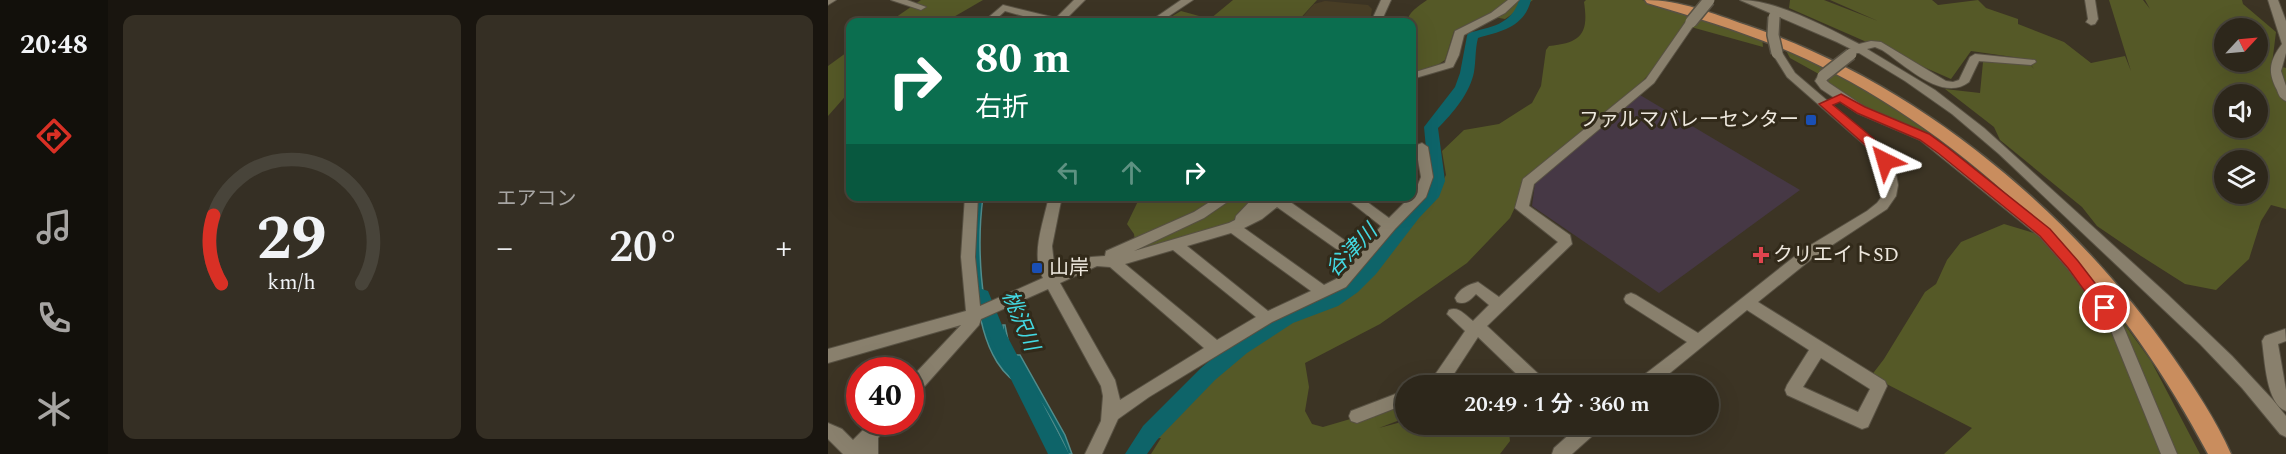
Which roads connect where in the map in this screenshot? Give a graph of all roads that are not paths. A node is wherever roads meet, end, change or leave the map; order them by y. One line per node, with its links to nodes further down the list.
1 (896, 0): 12 (street)
2 (1080, 0): 16 (street)
3 (1188, 0): 17 (street)
4 (1386, 0): 18 (street)
5 (1514, 0): 23 (street)
6 (1652, 0): 73 (highway)
7 (1670, 0): 74 (highway)
8 (1709, 0): 47 (street, bridge)
9 (1745, 0): 13 (street)
10 (2090, 0): 19 (street)
11 (2273, 0): 20 (street)
12 (921, 7)
13 (1774, 9): 21 (street); 26 (street, bridge)
14 (992, 18): 15 (street)
15 (1042, 18)
16 (1063, 18)
17 (1160, 18)
18 (1378, 18)
19 (2091, 22)
20 (2286, 44): 24 (street)
21 (1854, 51): 22 (street); 25 (street, bridge); 65 (street)
22 (2031, 62)
23 (1416, 75)
24 (2286, 97)
25 (1841, 98): 26 (street); 72 (street)
26 (1824, 104): 46 (street)
27 (1416, 149): 28 (street)
28 (1416, 191)
29 (972, 201): 48 (street)
30 (1055, 201): 42 (street)
31 (1222, 201): 40 (street)
32 (1271, 201): 37 (street)
33 (1278, 201): 39 (street)
34 (1356, 201): 36 (street)
35 (1408, 201): 36 (street)
36 (1390, 225): 39 (street)
37 (1233, 227): 38 (street); 43 (street)
38 (1174, 243): 41 (street); 50 (street)
39 (1362, 260): 43 (street)
40 (1096, 261): 41 (street); 42 (street)
41 (1113, 262): 55 (street)
42 (1050, 280): 48 (street); 63 (street)
43 (1323, 292): 50 (street)
44 (1462, 298): 47 (street)
45 (1631, 299): 53 (street)
46 (1746, 302): 53 (street); 54 (street)
47 (1498, 304): 51 (street)
48 (975, 315): 56 (street); 60 (street)
49 (1454, 315): 51 (street)
50 (1267, 318): 55 (street)
51 (1476, 328): 57 (street); 58 (street)
52 (2285, 335): 62 (street)
53 (1698, 341): 59 (street)
54 (1819, 348): 54 (street)
55 (1216, 349): 63 (street)
56 (828, 356)
57 (1444, 375)
58 (1528, 375)
59 (1656, 375)
60 (924, 376)
61 (1395, 401): 64 (street)
62 (2286, 404)
63 (1113, 414): 70 (street)
64 (1357, 416)
65 (2286, 429)
66 (828, 431): 69 (street)
67 (868, 435): 69 (street)
68 (1578, 435): 71 (street)
69 (858, 453)
70 (1093, 454)
71 (1560, 454)
72 (2169, 454)
73 (2220, 454)
74 (2228, 454)

